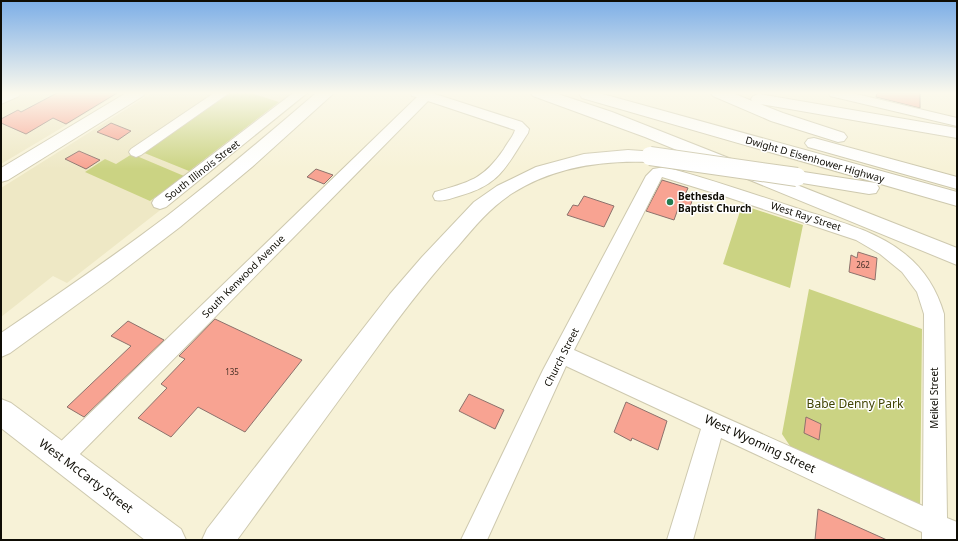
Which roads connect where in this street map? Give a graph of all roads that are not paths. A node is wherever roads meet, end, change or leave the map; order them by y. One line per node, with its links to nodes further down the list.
1 (96, 118): 18 (main road)
2 (186, 118): 15 (street)
3 (269, 118): 22 (street, South Illinois Street)
4 (297, 118): 26 (main road)
5 (399, 118): 30 (street, South Kenwood Avenue)
6 (497, 118): 20 (street)
7 (612, 118): 24 (main road)
8 (671, 118): 21 (main road, Dwight D Eisenhower Highway)
9 (723, 118): 19 (main road, Dwight D Eisenhower Highway)
10 (781, 118): 17 (main road)
11 (870, 118): 14 (main road)
12 (944, 118): 13 (street)
13 (957, 122)
14 (957, 133)
15 (136, 152)
16 (652, 166): 23 (main road, bridge); 25 (street, West Ray Street); 27 (street, Church Street); 34 (main road)
17 (957, 171)
18 (1, 176)
19 (957, 183)
20 (441, 196)
21 (957, 199)
22 (160, 203)
23 (957, 210)
24 (957, 257)
25 (905, 264): 31 (street, Meikel Street)
26 (1, 346)
27 (562, 354): 29 (street, West Wyoming Street); 35 (street, Church Street)
28 (1, 412): 30 (main road, West McCarty Street)
29 (714, 423): 31 (street, West Wyoming Street); 36 (street)
30 (61, 457): 33 (main road, West McCarty Street)
31 (935, 532): 32 (street, West Wyoming Street)
32 (957, 535)
33 (170, 540)
34 (218, 540)
35 (474, 540)
36 (680, 540)

